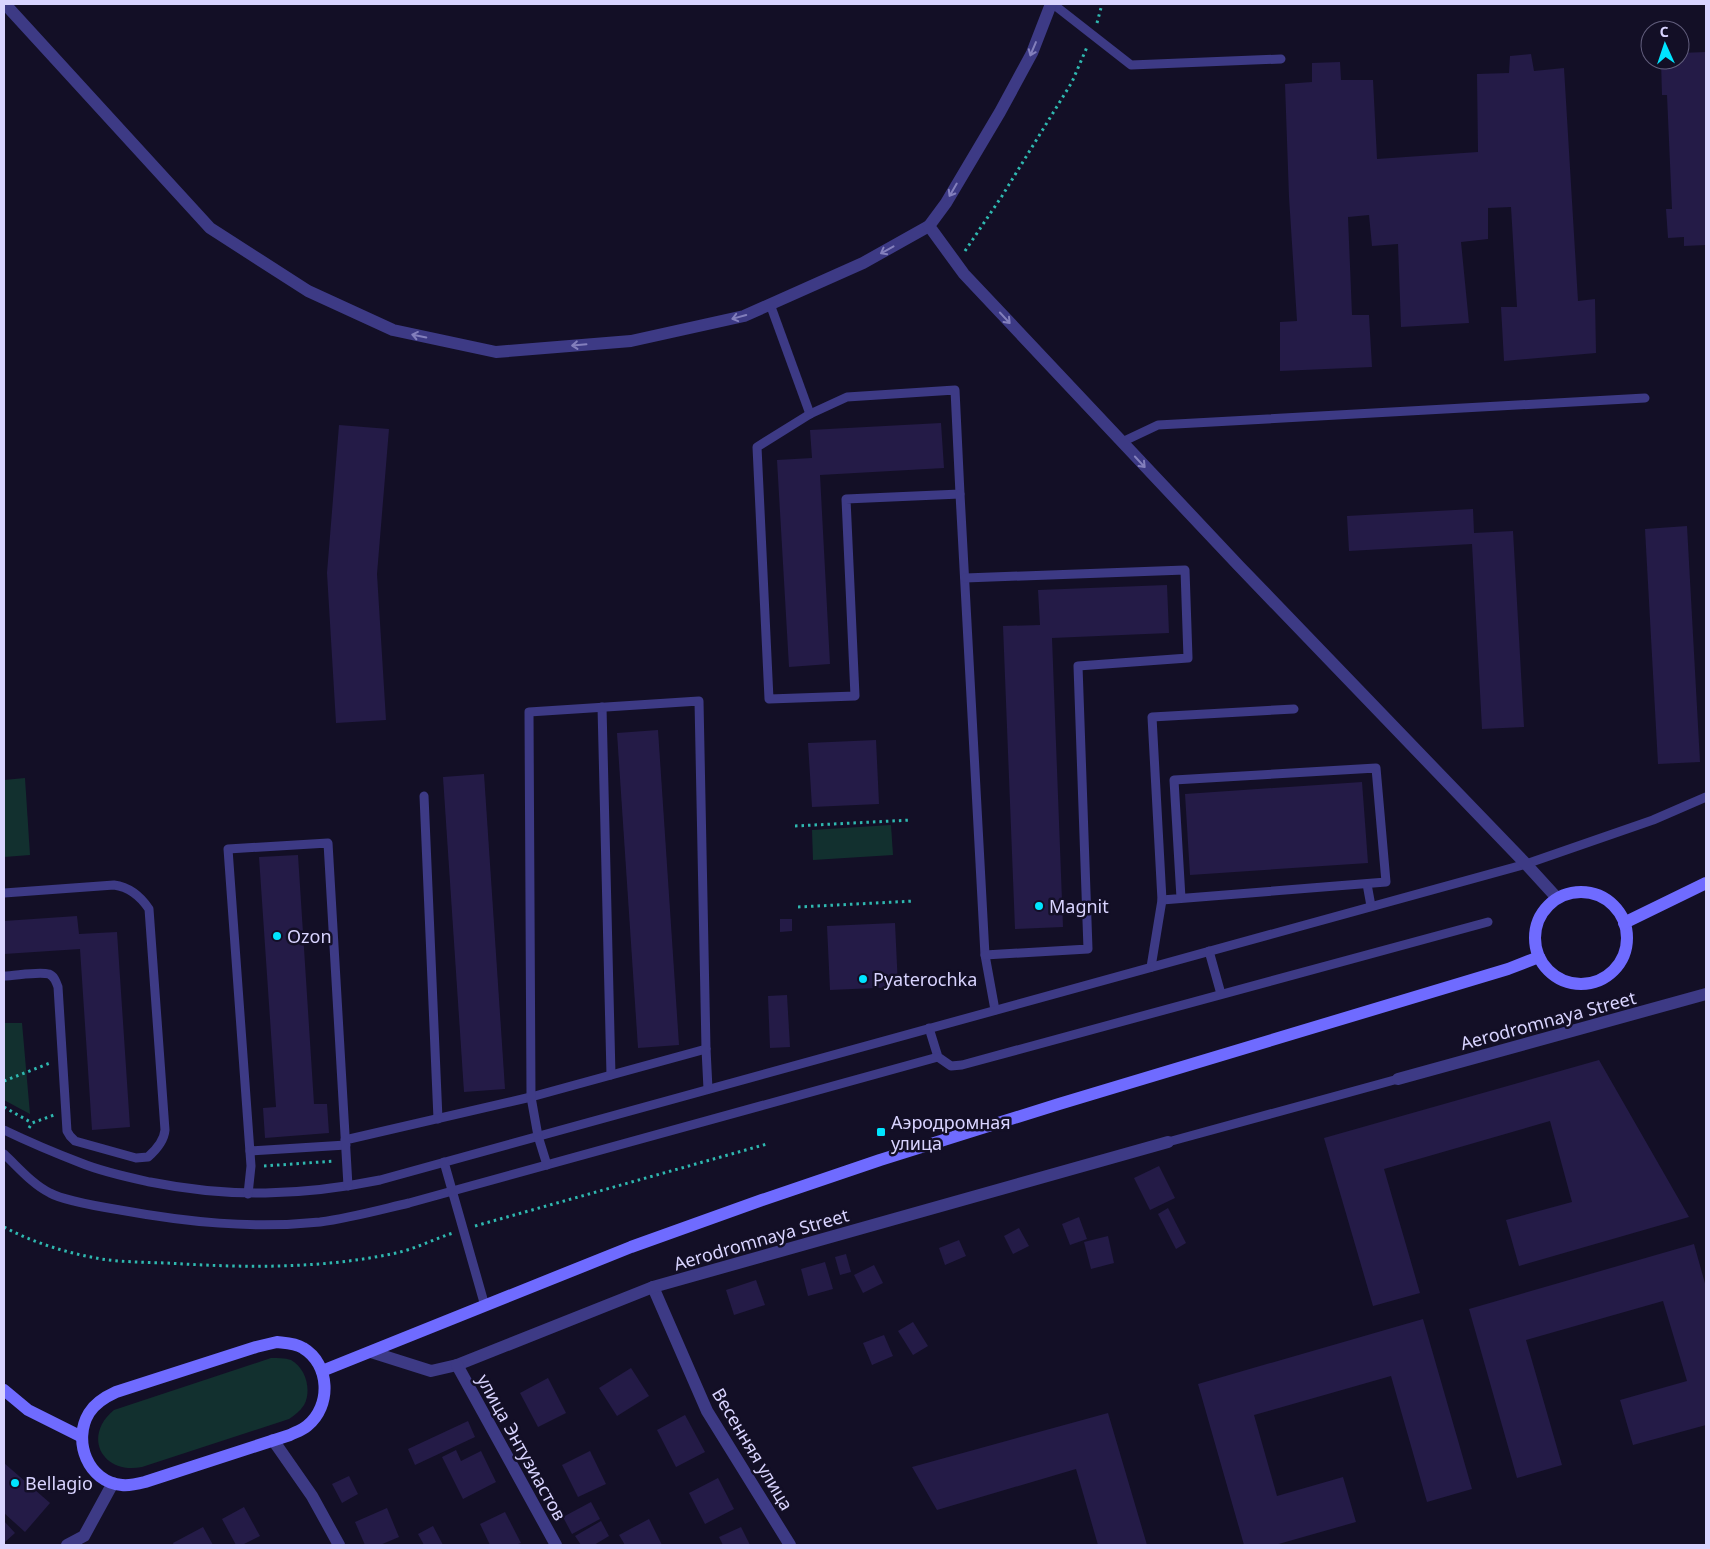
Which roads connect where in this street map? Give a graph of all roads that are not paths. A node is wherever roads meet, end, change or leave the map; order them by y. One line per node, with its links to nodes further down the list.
1 (5, 4): 5 (street, one-way to 1)
2 (1052, 4): 3 (lane); 4 (street, one-way to 4)
3 (1281, 59)
4 (929, 226): 5 (street, one-way to 5); 8 (street, one-way to 8)
5 (770, 304): 7 (lane)
6 (1645, 398): 8 (lane)
7 (810, 414): 9 (lane); 9 (lane)
8 (1122, 442): 15 (street, one-way to 15)
9 (960, 494): 10 (lane)
10 (965, 578): 26 (lane); 26 (lane)
11 (602, 707): 34 (lane); 36 (lane); 39 (lane)
12 (1294, 710): 21 (lane)
13 (424, 796): 40 (lane)
14 (1706, 797): 15 (lane)
15 (1526, 864): 20 (street); 22 (lane)
16 (1706, 883): 24 (street)
17 (1366, 884): 19 (lane); 19 (lane); 22 (lane)
18 (4, 893): 29 (lane)
19 (1181, 898): 21 (lane)
20 (1557, 898): 24 (street); 27 (street)
21 (1162, 900): 28 (lane)
22 (1372, 906): 25 (lane)
23 (1488, 922): 30 (lane)
24 (1624, 923): 27 (street)
25 (1209, 951): 28 (lane); 30 (lane)
26 (985, 955): 32 (lane)
27 (1539, 956): 53 (street)
28 (1151, 967): 32 (lane)
29 (4, 976)
30 (1221, 994): 35 (lane)
31 (1706, 994): 37 (street, Aerodromnaya Street)
32 (995, 1010): 33 (lane)
33 (929, 1028): 35 (lane); 38 (lane)
34 (706, 1050): 36 (lane); 38 (lane)
35 (938, 1058): 48 (lane)
36 (611, 1076): 39 (lane)
37 (1398, 1079): 43 (lane)
38 (708, 1089): 42 (lane)
39 (531, 1097): 40 (lane); 42 (lane)
40 (438, 1119): 44 (lane)
41 (4, 1130): 51 (lane)
42 (538, 1136): 47 (lane); 48 (lane)
43 (1168, 1142): 52 (street, Aerodromnaya Street)
44 (345, 1143): 45 (lane); 45 (lane); 49 (lane)
45 (250, 1151): 51 (lane)
46 (4, 1154): 50 (lane)
47 (444, 1162): 49 (lane); 50 (lane)
48 (547, 1165): 50 (lane)
49 (348, 1186): 51 (lane)
50 (452, 1191): 53 (lane)
51 (248, 1194)
52 (653, 1287): 55 (street, Aerodromnaya Street); 64 (street, Весенняя улица)
53 (485, 1306): 54 (street)
54 (371, 1352): 55 (street, Aerodromnaya Street); 56 (street)
55 (458, 1365): 63 (street, улица Энтузиастов)
56 (322, 1372): 58 (street); 59 (street)
57 (4, 1390): 58 (street)
58 (82, 1437): 60 (street)
59 (273, 1440): 60 (street); 62 (street)
60 (113, 1483): 61 (street)
61 (67, 1545)
62 (339, 1545)
63 (556, 1545)
64 (790, 1545)

